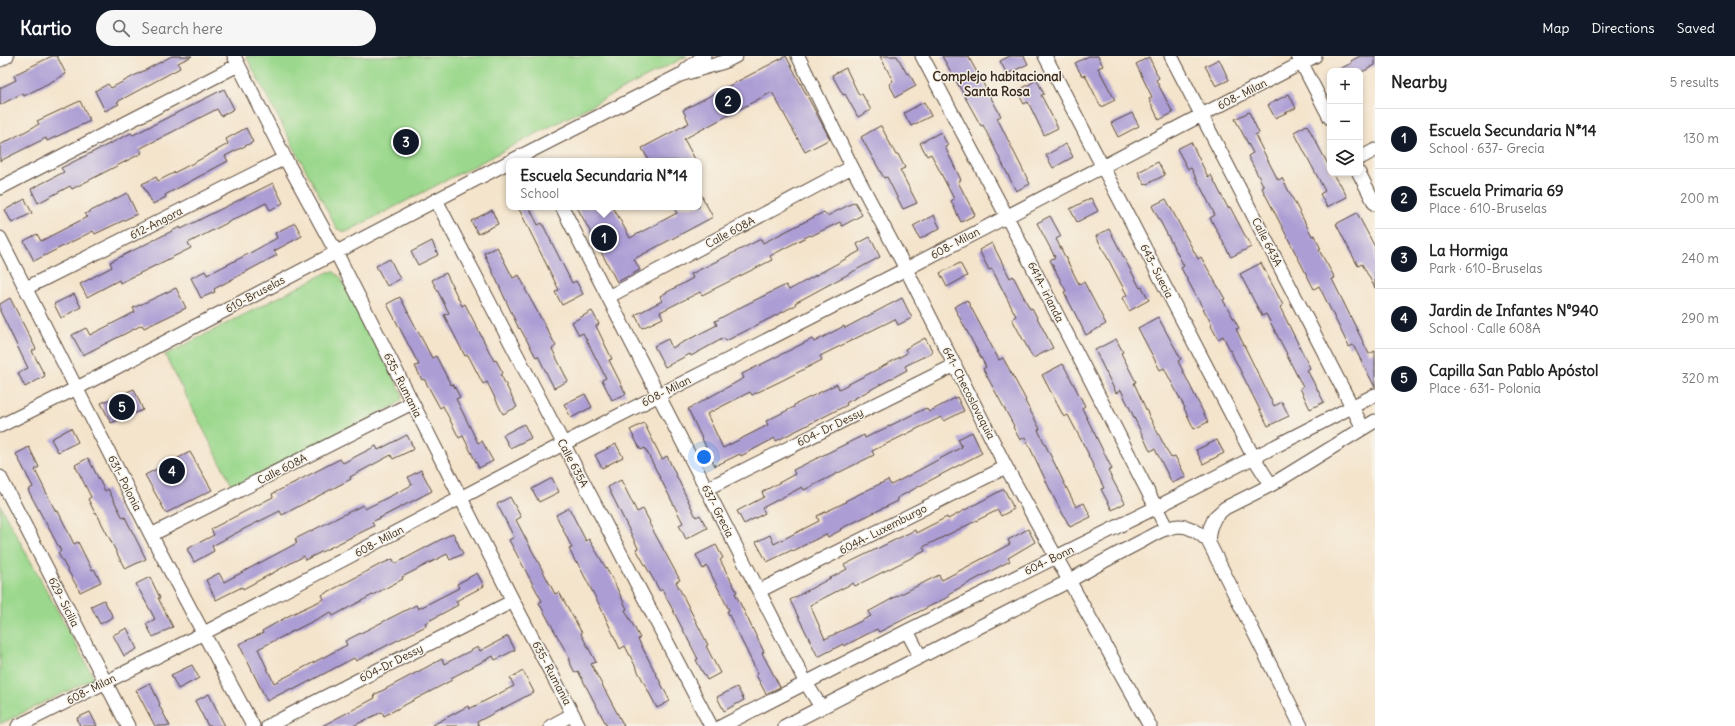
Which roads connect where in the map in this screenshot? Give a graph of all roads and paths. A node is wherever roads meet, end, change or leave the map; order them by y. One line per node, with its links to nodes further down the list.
1 (7, 56): 9 (street)
2 (704, 56): 12 (street, 610-Bruselas)
3 (736, 56): 12 (street, 610-Bruselas)
4 (798, 56): 22 (street, 641- Checoslovaquia)
5 (922, 56): 28 (street, 641A- irlanda)
6 (1045, 56): 21 (street, 643- Suecia)
7 (1171, 56): 14 (street, Calle 643A)
8 (1315, 56): 10 (street, 608- Milan)
9 (0, 60)
10 (1299, 60): 13 (street); 14 (street, 608- Milan)
11 (236, 61): 18 (street, 635- Rumania); 24 (street)
12 (680, 75): 16 (street, 610-Bruselas)
13 (1327, 112)
14 (1200, 115): 21 (street, 608- Milan); 39 (street, Calle 643A)
15 (1375, 150): 17 (street)
16 (535, 155): 19 (street, 610-Bruselas)
17 (1363, 156)
18 (285, 158): 30 (street, 635- Rumania); 32 (street, 612-Angora)
19 (522, 158)
20 (506, 163): 25 (street, 610-Bruselas)
21 (1103, 166): 28 (street, 608- Milan); 44 (street, 643- Suecia)
22 (852, 167): 31 (street, 641- Checoslovaquia); 33 (street, Calle 608A)
23 (1361, 176): 26 (street)
24 (0, 188)
25 (436, 200): 30 (street, 610-Bruselas); 43 (street, Calle 635A)
26 (1375, 204)
27 (564, 210): 33 (street, 637- Grecia)
28 (1006, 216): 31 (street, 608- Milan); 50 (street, 641A- irlanda)
29 (0, 238): 32 (street, 631- Polonia)
30 (336, 252): 35 (street, 610-Bruselas); 38 (street, 635- Rumania)
31 (906, 269): 34 (street, 641- Checoslovaquia); 36 (street, 608- Milan)
32 (26, 288): 35 (street, 631- Polonia)
33 (608, 297): 36 (street, 637- Grecia)
34 (955, 365): 45 (street, 641- Checoslovaquia); 48 (street, 604- Dr Dessy)
35 (77, 388): 41 (street, 610-Bruselas); 52 (street, 631- Polonia)
36 (658, 395): 43 (street, 608- Milan); 48 (street, 637- Grecia)
37 (1375, 395): 39 (street, 604- Bonn)
38 (412, 403): 49 (street, 635- Rumania); 52 (street, Calle 608A)
39 (1353, 408): 42 (street, Calle 643A); 44 (street, 604- Bonn)
40 (1375, 421): 42 (street)
41 (0, 426)
42 (1363, 428): 47 (street)
43 (564, 444): 49 (street, 608- Milan); 70 (street, Calle 635A)
44 (1254, 458): 47 (street, 643- Suecia); 50 (street, 604- Bonn)
45 (1006, 467): 54 (street, 641- Checoslovaquia); 56 (street, 604A- Luxemburgo)
46 (0, 477): 61 (street, 629- Sicilia)
47 (1271, 485): 53 (street)
48 (706, 488): 56 (street, 637- Grecia)
49 (461, 498): 57 (street, 635- Rumania); 59 (street, 608- Milan)
50 (1157, 507): 51 (street, 641A- irlanda); 54 (street, 604- Bonn)
51 (1166, 529): 53 (street); 55 (street)
52 (151, 535): 59 (street, 631- Polonia)
53 (1208, 541): 74 (street)
54 (1055, 557): 55 (street, 641- Checoslovaquia); 58 (street, 604- Bonn)
55 (1069, 581): 60 (street); 73 (street, 641- Checoslovaquia)
56 (759, 591): 62 (street, 637- Grecia)
57 (513, 601): 64 (street, 635- Rumania); 68 (street, 604-Dr Dessy)
58 (907, 631): 60 (street); 62 (street, 604- Bonn)
59 (204, 633): 61 (street, 608- Milan); 67 (street, 631- Polonia)
60 (920, 656): 63 (street)
61 (104, 682): 65 (street, 608- Milan); 66 (street, 629- Sicilia)
62 (806, 684): 63 (street, 637- Grecia); 71 (street, 604- Bonn)
63 (821, 708): 72 (street)
64 (576, 720): 69 (street)
65 (18, 726)
66 (128, 726)
67 (253, 726)
68 (268, 726)
69 (551, 726)
70 (711, 726)
71 (722, 726)
72 (785, 726)
73 (1150, 726)
74 (1301, 726)

